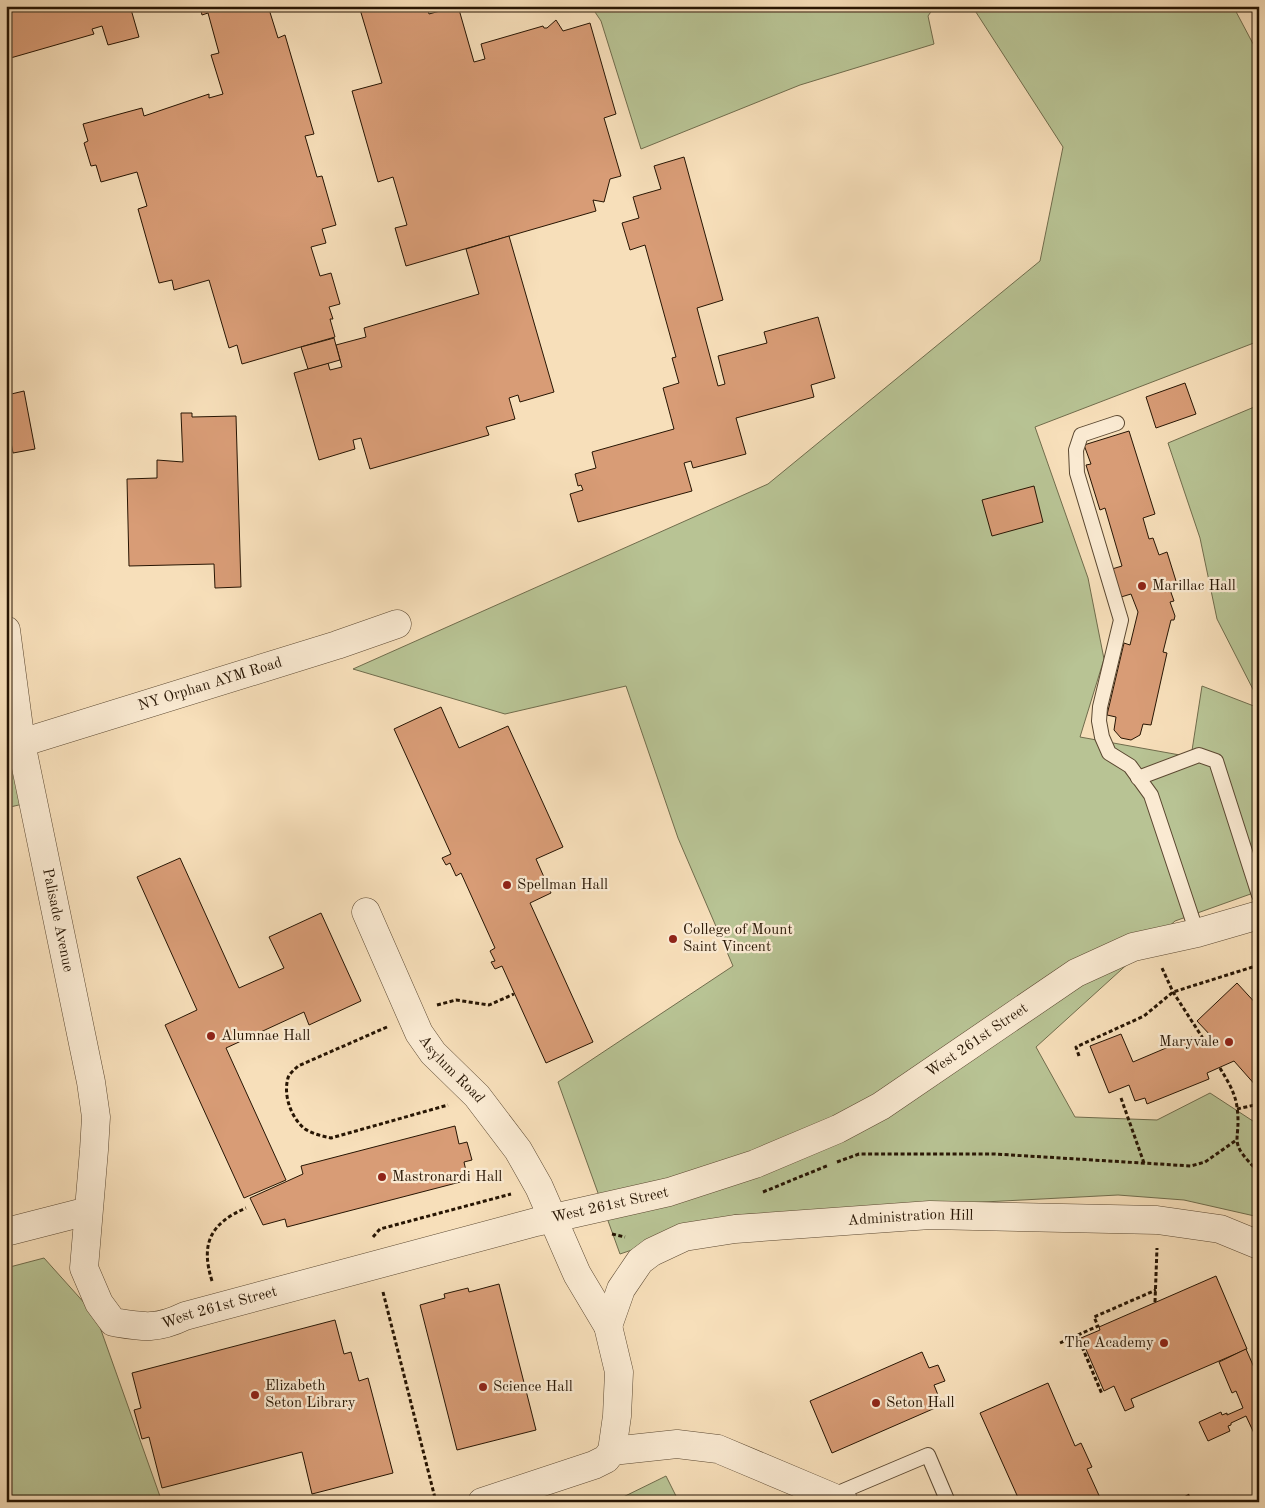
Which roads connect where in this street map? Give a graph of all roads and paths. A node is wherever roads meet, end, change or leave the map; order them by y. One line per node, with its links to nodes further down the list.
1 (1117, 423): 5 (lane)
2 (397, 624): 4 (street, NY Orphan AYM Road)
3 (6, 630): 4 (street, Palisade Avenue)
4 (21, 743): 28 (street, Palisade Avenue)
5 (1138, 778): 6 (lane); 9 (lane)
6 (1259, 894)
7 (366, 912): 14 (street, Asylum Road)
8 (1259, 915): 9 (street, West 261st Street)
9 (1197, 933): 10 (street, West 261st Street)
10 (1150, 943): 12 (path); 29 (street, West 261st Street)
11 (1259, 965): 12 (path)
12 (1174, 992): 15 (path); 16 (path)
13 (514, 994): 14 (path)
14 (412, 1016): 18 (street, Asylum Road); 18 (path)
15 (1204, 1040)
16 (1079, 1056)
17 (1220, 1068): 21 (path)
18 (477, 1096): 25 (street, Asylum Road)
19 (1121, 1098): 23 (path)
20 (1259, 1104): 21 (path)
21 (1237, 1109): 22 (path)
22 (1235, 1141): 23 (path); 24 (path)
23 (1144, 1164): 26 (path)
24 (1259, 1172)
25 (539, 1187): 29 (street, Asylum Road); 32 (path)
26 (757, 1194)
27 (246, 1208): 36 (path)
28 (88, 1211): 30 (street); 36 (street, West 261st Street)
29 (554, 1218): 32 (street, West 261st Street); 37 (street)
30 (6, 1232)
31 (1259, 1244): 37 (street, Administration Hill)
32 (376, 1265): 36 (street, West 261st Street); 44 (path)
33 (1158, 1270): 34 (path)
34 (1156, 1290): 35 (path); 38 (path)
35 (1155, 1302)
36 (219, 1308)
37 (608, 1326): 41 (street)
38 (1077, 1335): 39 (path); 40 (path)
39 (1060, 1342)
40 (1102, 1394)
41 (612, 1451): 43 (street); 45 (street)
42 (1190, 1495): 47 (path)
43 (838, 1499): 46 (lane)
44 (436, 1502)
45 (482, 1502)
46 (948, 1502)
47 (1174, 1502)

